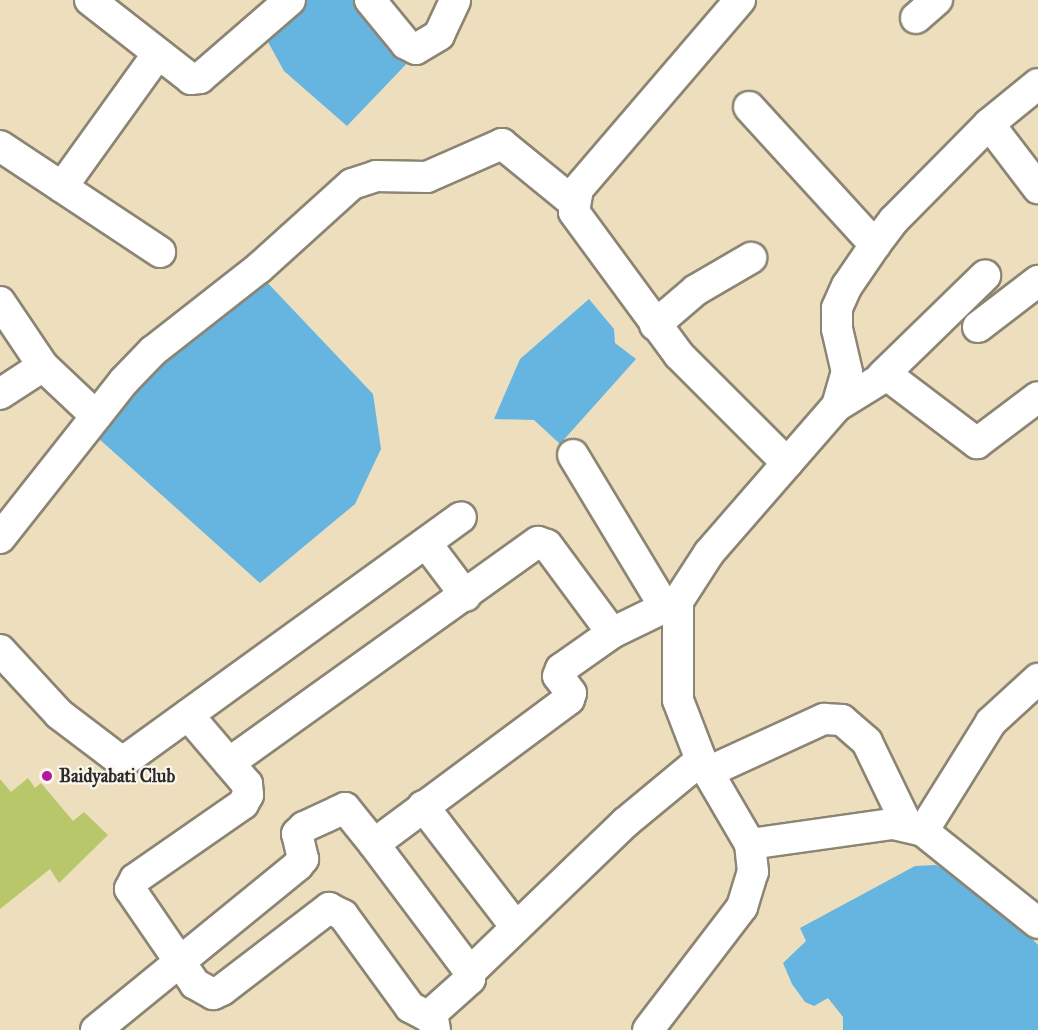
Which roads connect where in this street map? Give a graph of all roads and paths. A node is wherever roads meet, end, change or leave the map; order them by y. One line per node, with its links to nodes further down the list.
1 (90, 0): 6 (street)
2 (290, 0): 6 (street)
3 (370, 0): 4 (street)
4 (455, 0)
5 (740, 0): 13 (street)
6 (157, 55): 11 (street)
7 (1038, 84): 9 (street)
8 (749, 107): 14 (street)
9 (989, 124): 12 (street); 14 (street)
10 (0, 146): 11 (street)
11 (62, 187): 15 (street)
12 (1038, 188)
13 (573, 202): 20 (street); 27 (street)
14 (875, 245): 26 (street)
15 (160, 252)
16 (752, 258): 20 (street)
17 (985, 276): 23 (street)
18 (1038, 281): 21 (street)
19 (0, 302): 22 (street)
20 (655, 325): 29 (street)
21 (978, 327)
22 (43, 366): 24 (street); 27 (street)
23 (882, 376): 25 (street); 26 (street)
24 (0, 394)
25 (1038, 397)
26 (837, 405): 29 (street)
27 (96, 416): 31 (street)
28 (573, 455): 34 (street)
29 (787, 463): 34 (street)
30 (461, 517): 32 (street)
31 (0, 538)
32 (426, 543): 33 (street); 38 (street)
33 (466, 596): 35 (street); 39 (street)
34 (671, 604): 35 (street); 40 (street)
35 (612, 633): 41 (street)
36 (0, 650): 38 (street)
37 (1038, 679): 42 (street)
38 (188, 715): 39 (street)
39 (229, 763): 47 (street)
40 (705, 766): 42 (street); 44 (street); 46 (street)
41 (423, 806): 43 (street); 46 (street)
42 (915, 829): 44 (street); 45 (street)
43 (374, 844): 47 (street); 48 (street)
44 (750, 844): 51 (street)
45 (1038, 923)
46 (516, 927): 48 (street)
47 (178, 962): 49 (street); 50 (street)
48 (470, 972): 49 (street)
49 (433, 1024)
50 (96, 1030)
51 (648, 1030)

